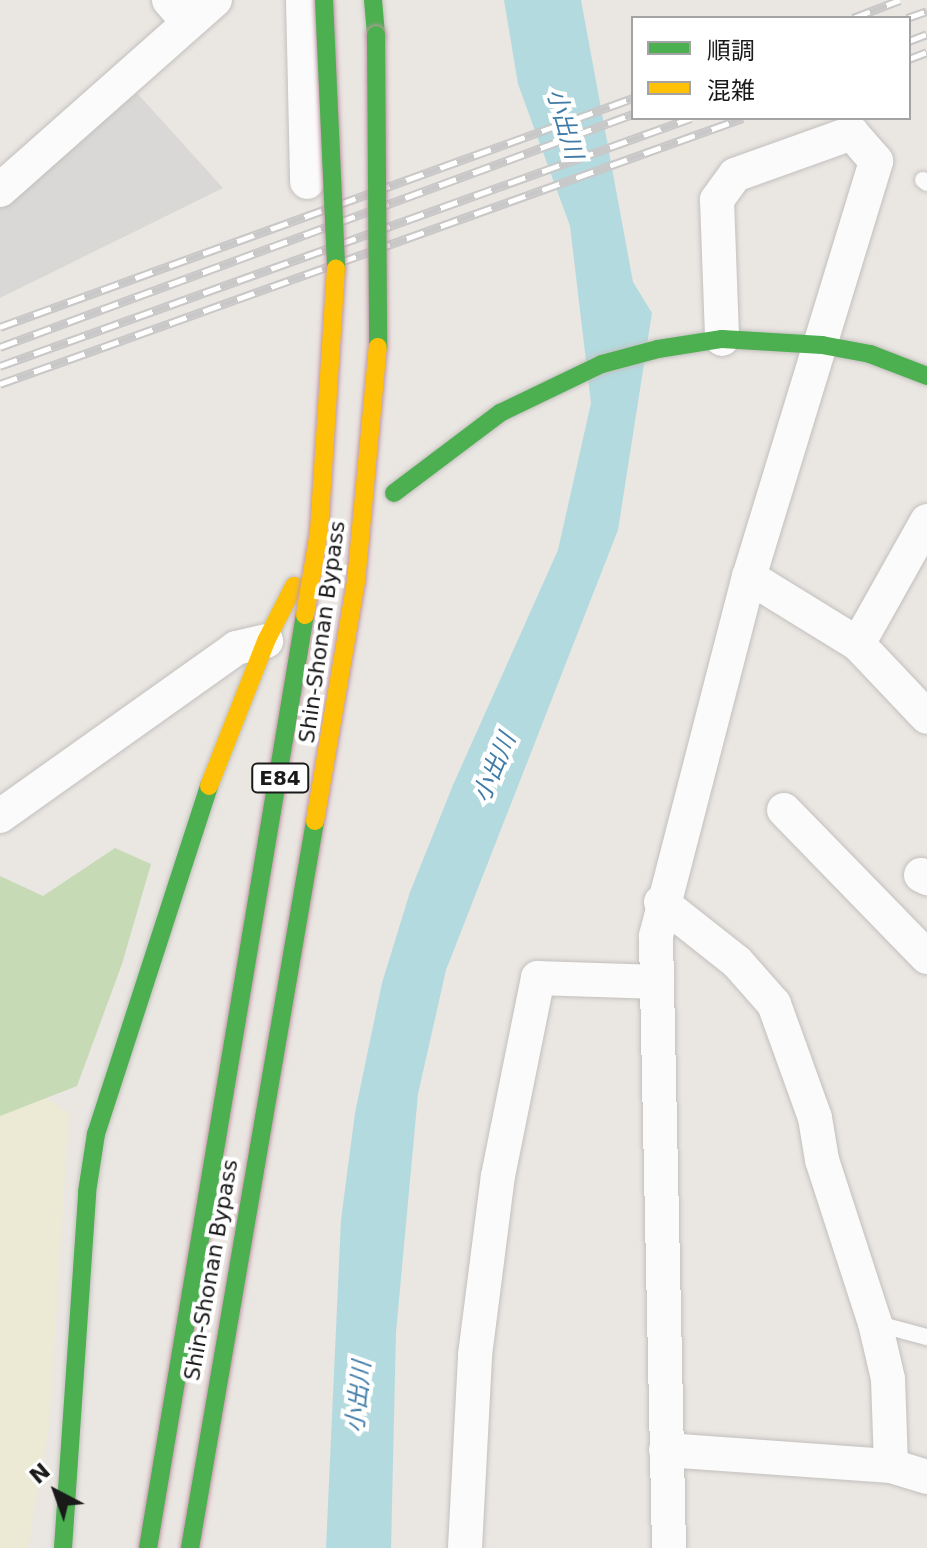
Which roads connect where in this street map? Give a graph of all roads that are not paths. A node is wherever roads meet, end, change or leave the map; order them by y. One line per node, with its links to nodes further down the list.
1 (215, 0): 5 (street)
2 (303, 0): 6 (street)
3 (324, 0): 30 (main road, Shin-Shonan Bypass / E84, bridge)
4 (373, 0): 31 (main road, Shin-Shonan Bypass / E84, bridge)
5 (179, 12): 7 (street)
6 (307, 182)
7 (0, 190)
8 (714, 340): 9 (main road); 9 (street); 11 (main road)
9 (822, 345): 10 (main road); 14 (street)
10 (927, 376)
11 (394, 493)
12 (927, 521): 13 (street)
13 (918, 557): 17 (street)
14 (749, 577): 17 (street); 21 (street)
15 (294, 586): 16 (main road)
16 (266, 641): 20 (street); 29 (main road)
17 (858, 644): 18 (street)
18 (927, 717)
19 (784, 810): 22 (street)
20 (0, 816)
21 (661, 902): 23 (street); 24 (street)
22 (927, 957)
23 (657, 982): 26 (street); 32 (street)
24 (875, 1323): 25 (lane); 27 (street)
25 (927, 1337)
26 (666, 1450): 27 (street); 33 (street)
27 (891, 1466): 28 (street)
28 (927, 1477)
29 (63, 1548)
30 (148, 1548)
31 (190, 1548)
32 (465, 1548)
33 (669, 1548)

